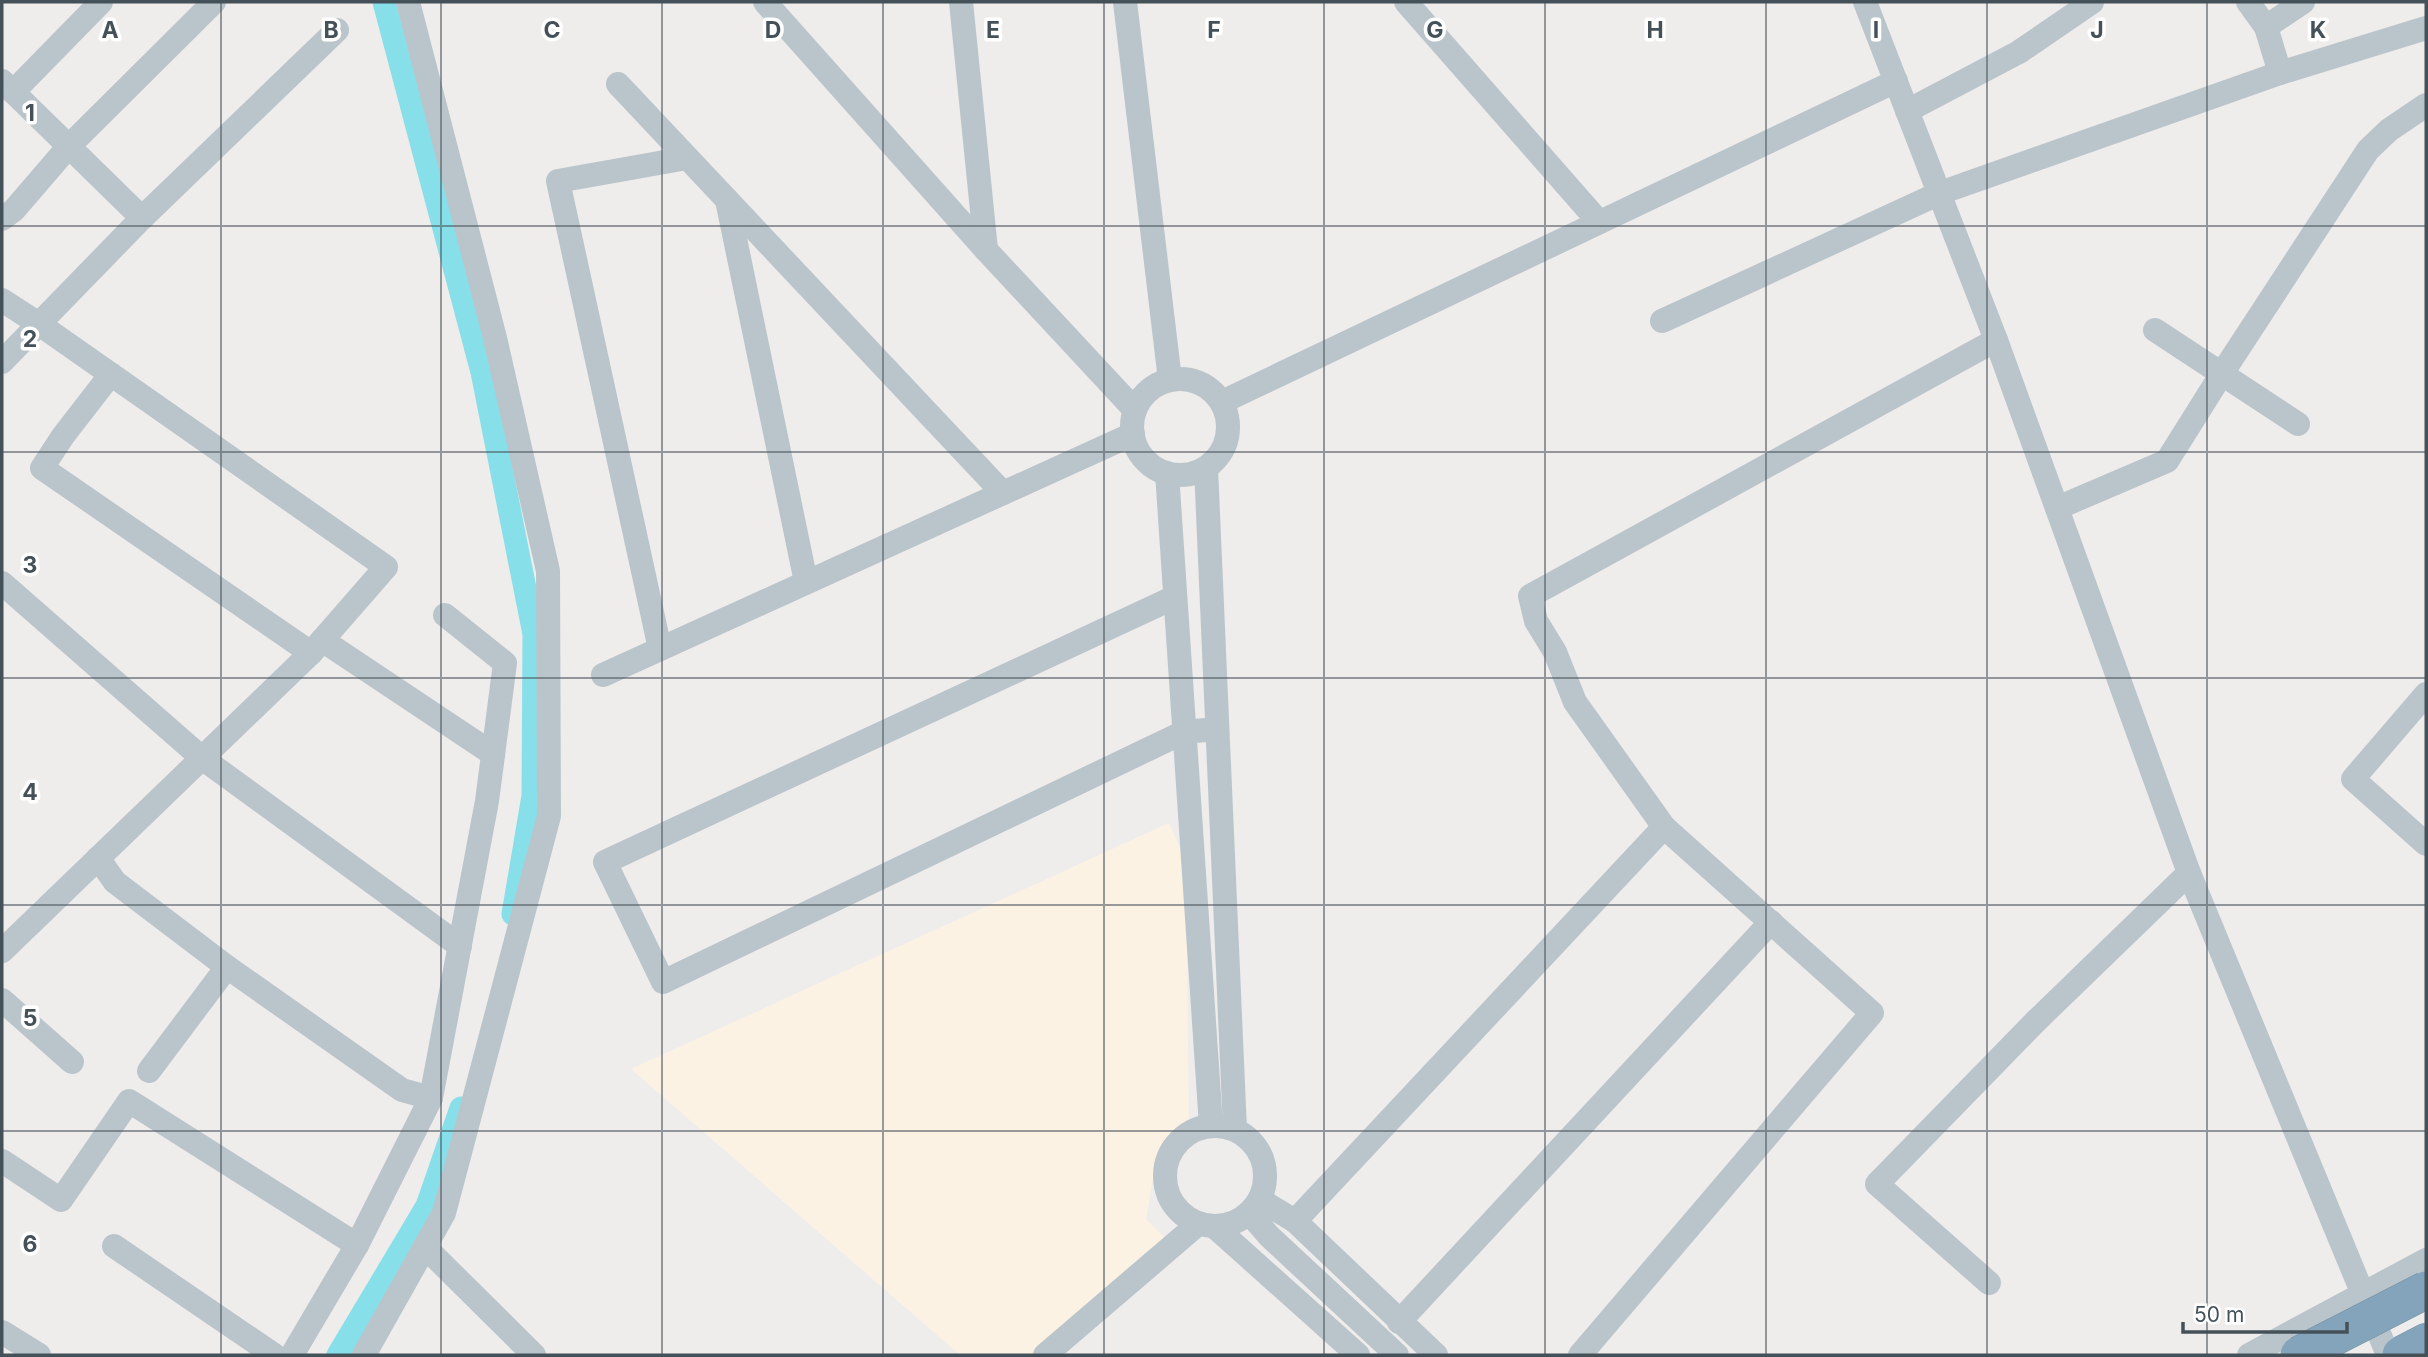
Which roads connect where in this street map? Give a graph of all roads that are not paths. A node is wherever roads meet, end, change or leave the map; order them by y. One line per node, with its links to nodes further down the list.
1 (100, 2): 18 (street)
2 (215, 2): 21 (street)
3 (408, 2): 82 (street)
4 (765, 2): 28 (street)
5 (961, 2): 28 (street)
6 (1125, 2): 37 (street)
7 (1406, 2): 27 (street)
8 (1865, 2): 16 (street)
9 (2092, 2): 20 (street)
10 (2248, 2): 12 (street)
11 (2303, 2): 12 (street)
12 (2266, 27): 15 (street)
13 (2426, 28): 15 (street)
14 (337, 30): 25 (street)
15 (2280, 73): 23 (street)
16 (1896, 81): 20 (street); 27 (street)
17 (618, 84): 22 (street)
18 (7, 86): 21 (street)
19 (2426, 105): 36 (street)
20 (1907, 111): 23 (street)
21 (69, 146): 25 (street); 26 (street)
22 (687, 158): 24 (street); 52 (street)
23 (1940, 193): 30 (street); 33 (street)
24 (727, 200): 43 (street); 47 (street)
25 (142, 218): 31 (street)
26 (2, 219)
27 (1599, 222): 38 (street)
28 (986, 250): 39 (street)
29 (2, 300): 31 (street)
30 (1662, 321)
31 (39, 324): 34 (street); 35 (street)
32 (2155, 330): 36 (street)
33 (1996, 340): 44 (street); 59 (street)
34 (2, 362)
35 (111, 374): 51 (street); 51 (street)
36 (2221, 375): 40 (street); 44 (street)
37 (1170, 380): 38 (street); 39 (street)
38 (1222, 402): 41 (street)
39 (1134, 422): 42 (street); 43 (street)
40 (2298, 424)
41 (1206, 468): 42 (street); 45 (street)
42 (1167, 473): 46 (street)
43 (1003, 493): 47 (street)
44 (2057, 508): 64 (street)
45 (1209, 531): 46 (street); 55 (street)
46 (1171, 535): 49 (street)
47 (806, 582): 52 (street)
48 (2, 583): 58 (street)
49 (1175, 597): 56 (street); 56 (street)
50 (445, 615): 57 (street)
51 (316, 646): 57 (street); 58 (street)
52 (660, 649): 53 (street)
53 (603, 675)
54 (2426, 694): 62 (street)
55 (1217, 729): 56 (street); 61 (street)
56 (1184, 732): 60 (street)
57 (493, 754): 67 (street)
58 (202, 758): 63 (street); 67 (street)
59 (1664, 827): 65 (street); 78 (street)
60 (1191, 828): 61 (street); 69 (street)
61 (1222, 828): 68 (street)
62 (2426, 844)
63 (98, 858): 66 (street); 70 (street)
64 (2189, 873): 84 (street); 86 (street)
65 (1771, 922): 87 (street); 99 (street)
66 (4, 945)
67 (460, 946): 74 (street)
68 (1227, 947): 69 (street); 75 (street)
69 (1199, 948): 75 (street)
70 (227, 967): 73 (street); 74 (street)
71 (2, 1000): 72 (street)
72 (72, 1062)
73 (149, 1070)
74 (432, 1098): 80 (street)
75 (1223, 1128): 77 (street); 79 (street)
76 (2, 1161): 80 (street)
77 (1255, 1207): 78 (street); 79 (street); 97 (street)
78 (1295, 1221): 87 (street)
79 (1207, 1226): 95 (street); 96 (street)
80 (357, 1245): 92 (street)
81 (114, 1246): 91 (street)
82 (425, 1247): 93 (street); 94 (street)
83 (2426, 1260): 86 (street)
84 (1989, 1283)
85 (2426, 1290): 101 (highway, bridge)
86 (2363, 1294): 100 (street); 102 (street)
87 (1399, 1322): 98 (street)
88 (2, 1332): 90 (street)
89 (2426, 1342): 103 (highway)
90 (39, 1355)
91 (274, 1355)
92 (292, 1355)
93 (364, 1355)
94 (534, 1355)
95 (1045, 1355)
96 (1358, 1355)
97 (1396, 1355)
98 (1436, 1355)
99 (1580, 1355)
100 (2249, 1355)
101 (2299, 1355)
102 (2388, 1355)
103 (2401, 1355)

